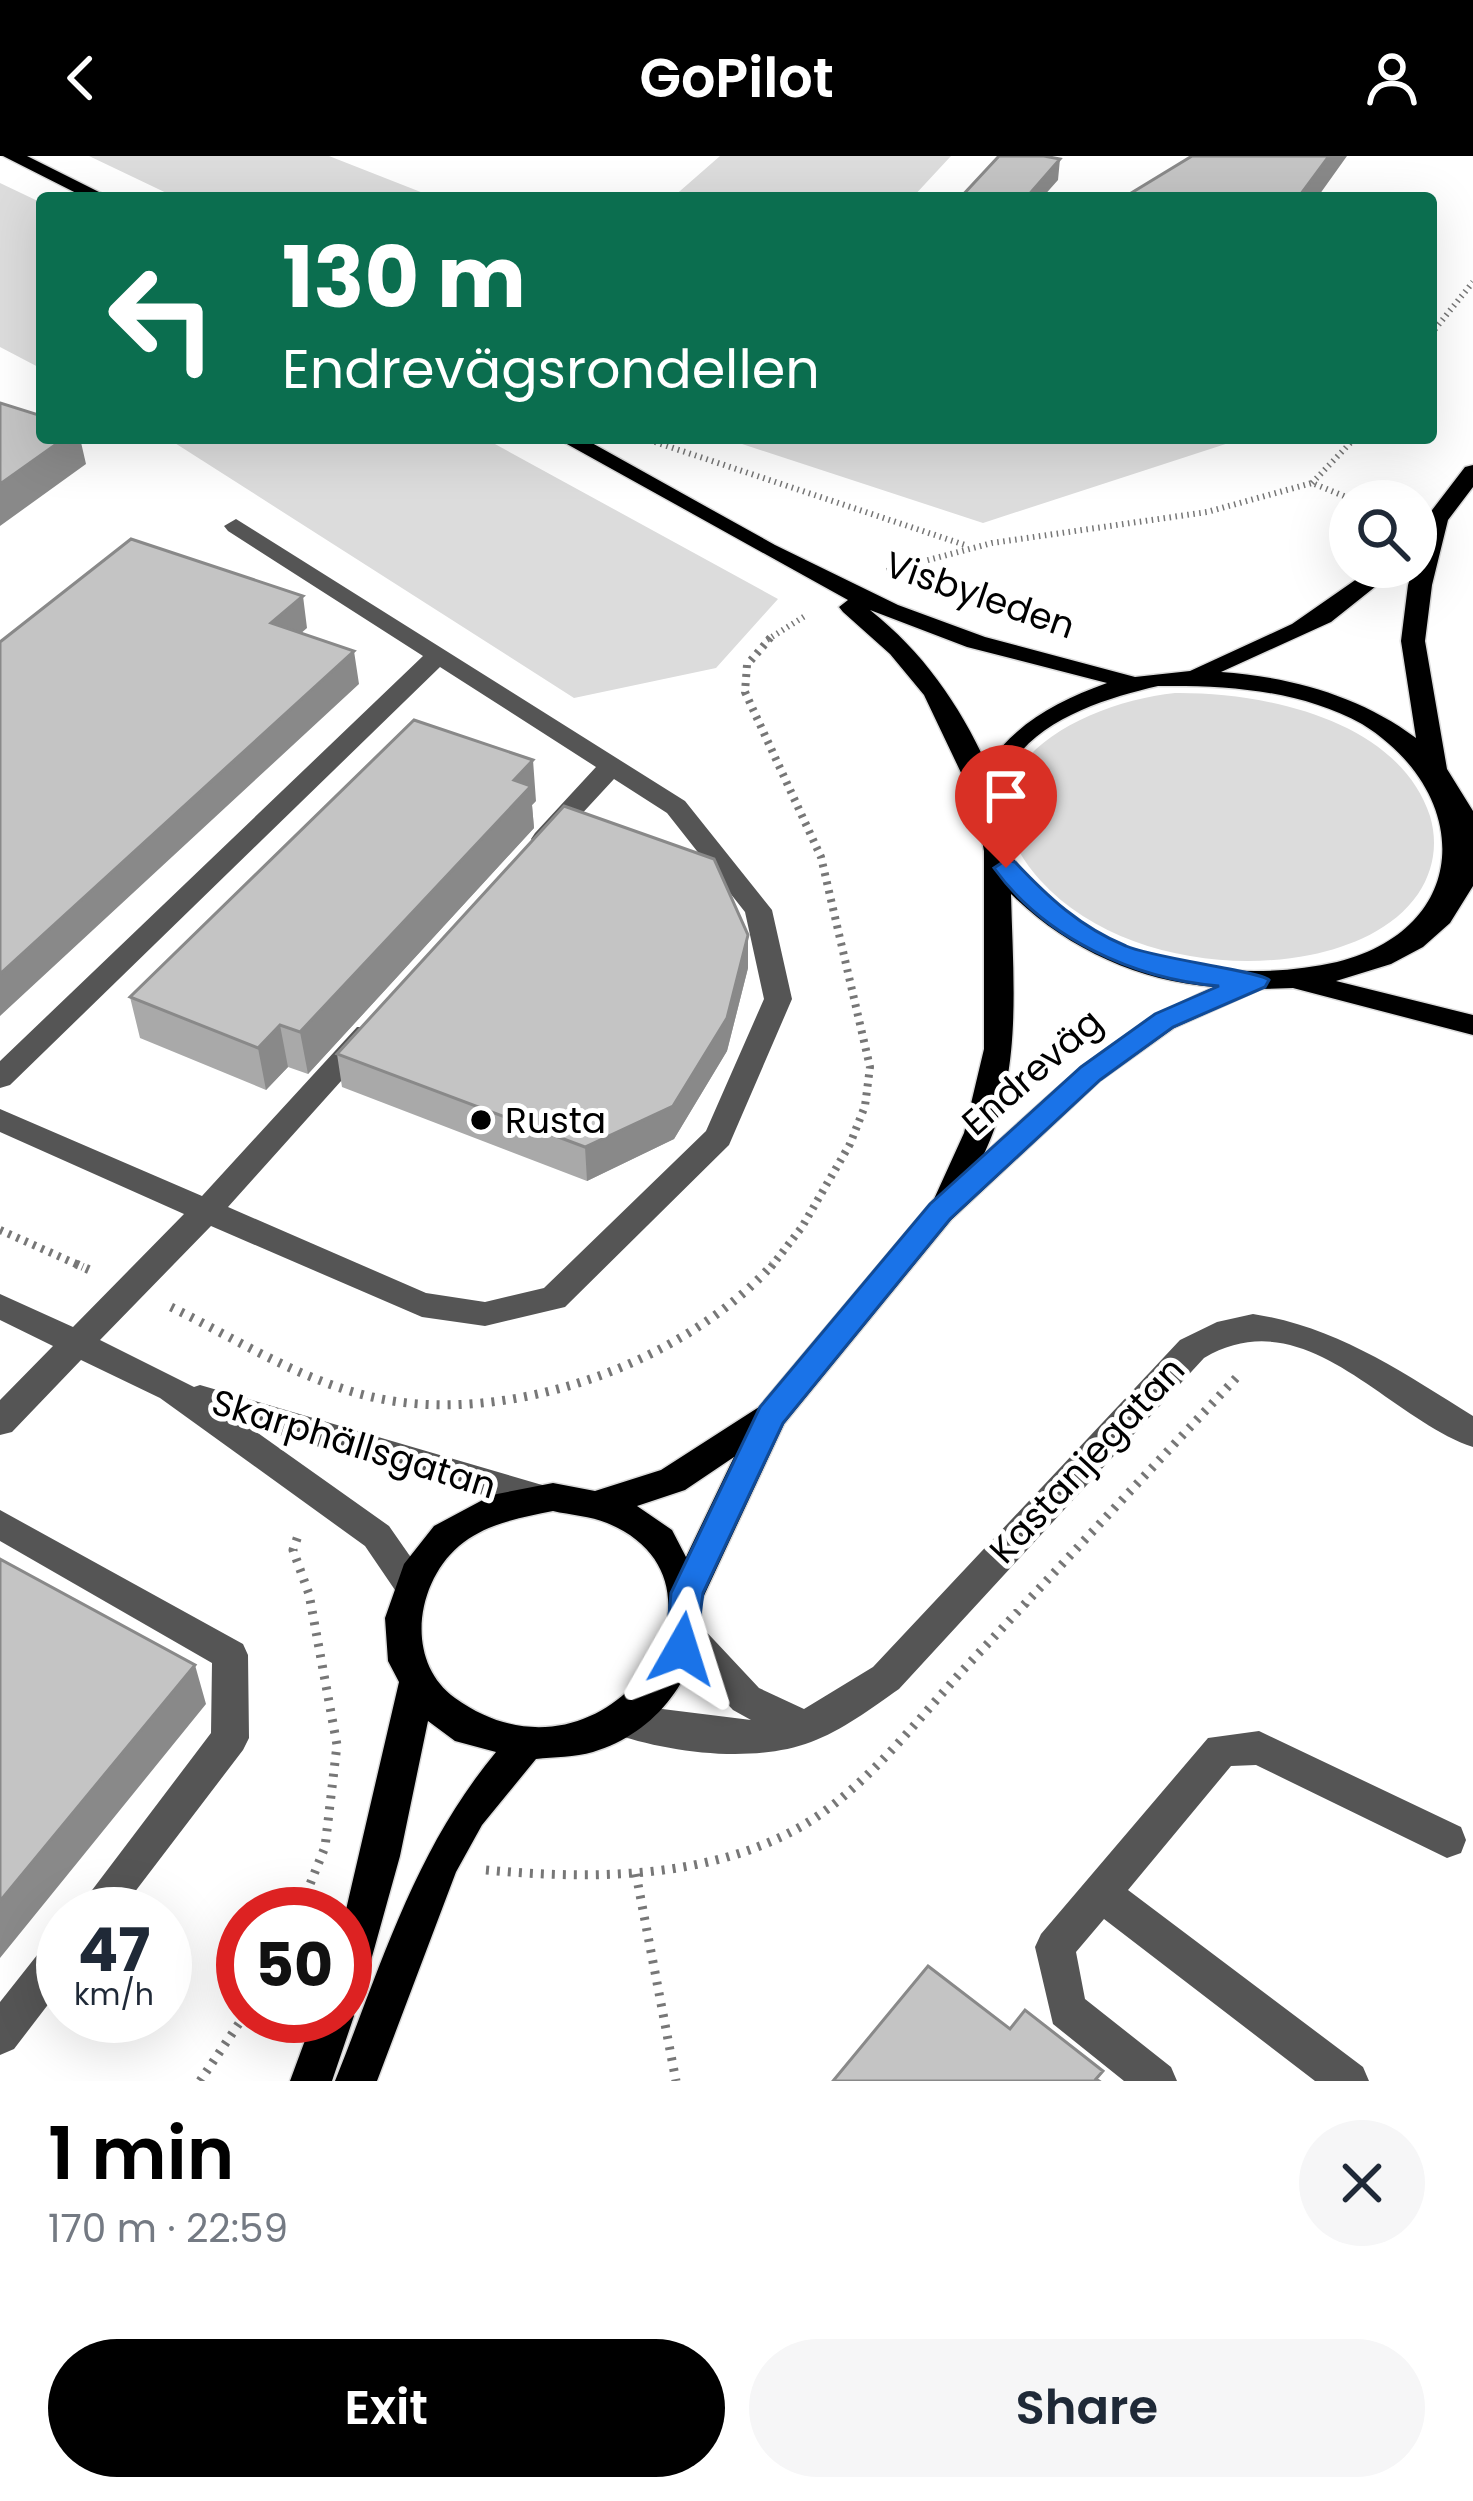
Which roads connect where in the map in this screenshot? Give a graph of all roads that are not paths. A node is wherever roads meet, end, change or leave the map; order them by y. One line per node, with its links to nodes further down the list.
1 (12, 156): 2 (main road)
2 (87, 192)
3 (578, 444): 7 (main road, Visbyleden)
4 (1473, 472): 5 (main road)
5 (1438, 522): 13 (main road)
6 (236, 526): 9 (street)
7 (803, 571): 11 (main road, Visbyleden); 14 (main road, Visbyleden)
8 (1362, 588): 10 (main road)
9 (439, 655): 12 (street); 21 (street)
10 (1180, 678): 11 (main road); 13 (main road)
11 (1136, 682): 14 (main road)
12 (612, 765): 17 (street); 23 (street)
13 (1434, 770): 15 (main road)
14 (988, 801): 16 (main road)
15 (1470, 840): 18 (main road)
16 (997, 850): 18 (main road); 24 (main road, Endreväg)
17 (518, 868)
18 (1271, 980): 20 (main road); 24 (main road, Endreväg)
19 (394, 1004): 23 (street)
20 (1473, 1024)
21 (0, 1078)
22 (0, 1120): 23 (street)
23 (207, 1210): 26 (street)
24 (940, 1212): 28 (main road, Endreväg)
25 (0, 1306): 26 (street, Skarphällsgatan)
26 (79, 1342): 27 (street, Skarphällsgatan); 29 (street)
27 (172, 1389): 31 (street, Skarphällsgatan); 34 (street, Skarphällsgatan)
28 (771, 1416): 32 (main road, Endreväg); 35 (main road, Endreväg)
29 (0, 1422)
30 (1473, 1432): 39 (street, Kastanjegatan)
31 (537, 1497): 32 (main road); 34 (main road)
32 (600, 1504): 35 (main road)
33 (0, 1524): 42 (street)
34 (410, 1582): 37 (main road)
35 (687, 1593): 36 (main road)
36 (687, 1636): 38 (main road); 39 (street)
37 (417, 1682): 40 (main road); 43 (main road)
38 (622, 1720): 39 (street, Kastanjegatan); 40 (main road)
39 (805, 1728)
40 (526, 1743): 49 (main road)
41 (1447, 1840): 44 (street)
42 (115, 1887)
43 (372, 1888)
44 (1100, 1893): 50 (street); 51 (street)
45 (36, 1988): 46 (street)
46 (0, 2035)
47 (324, 2043): 48 (main road)
48 (311, 2081)
49 (356, 2081)
50 (1156, 2081)
51 (1348, 2081)

